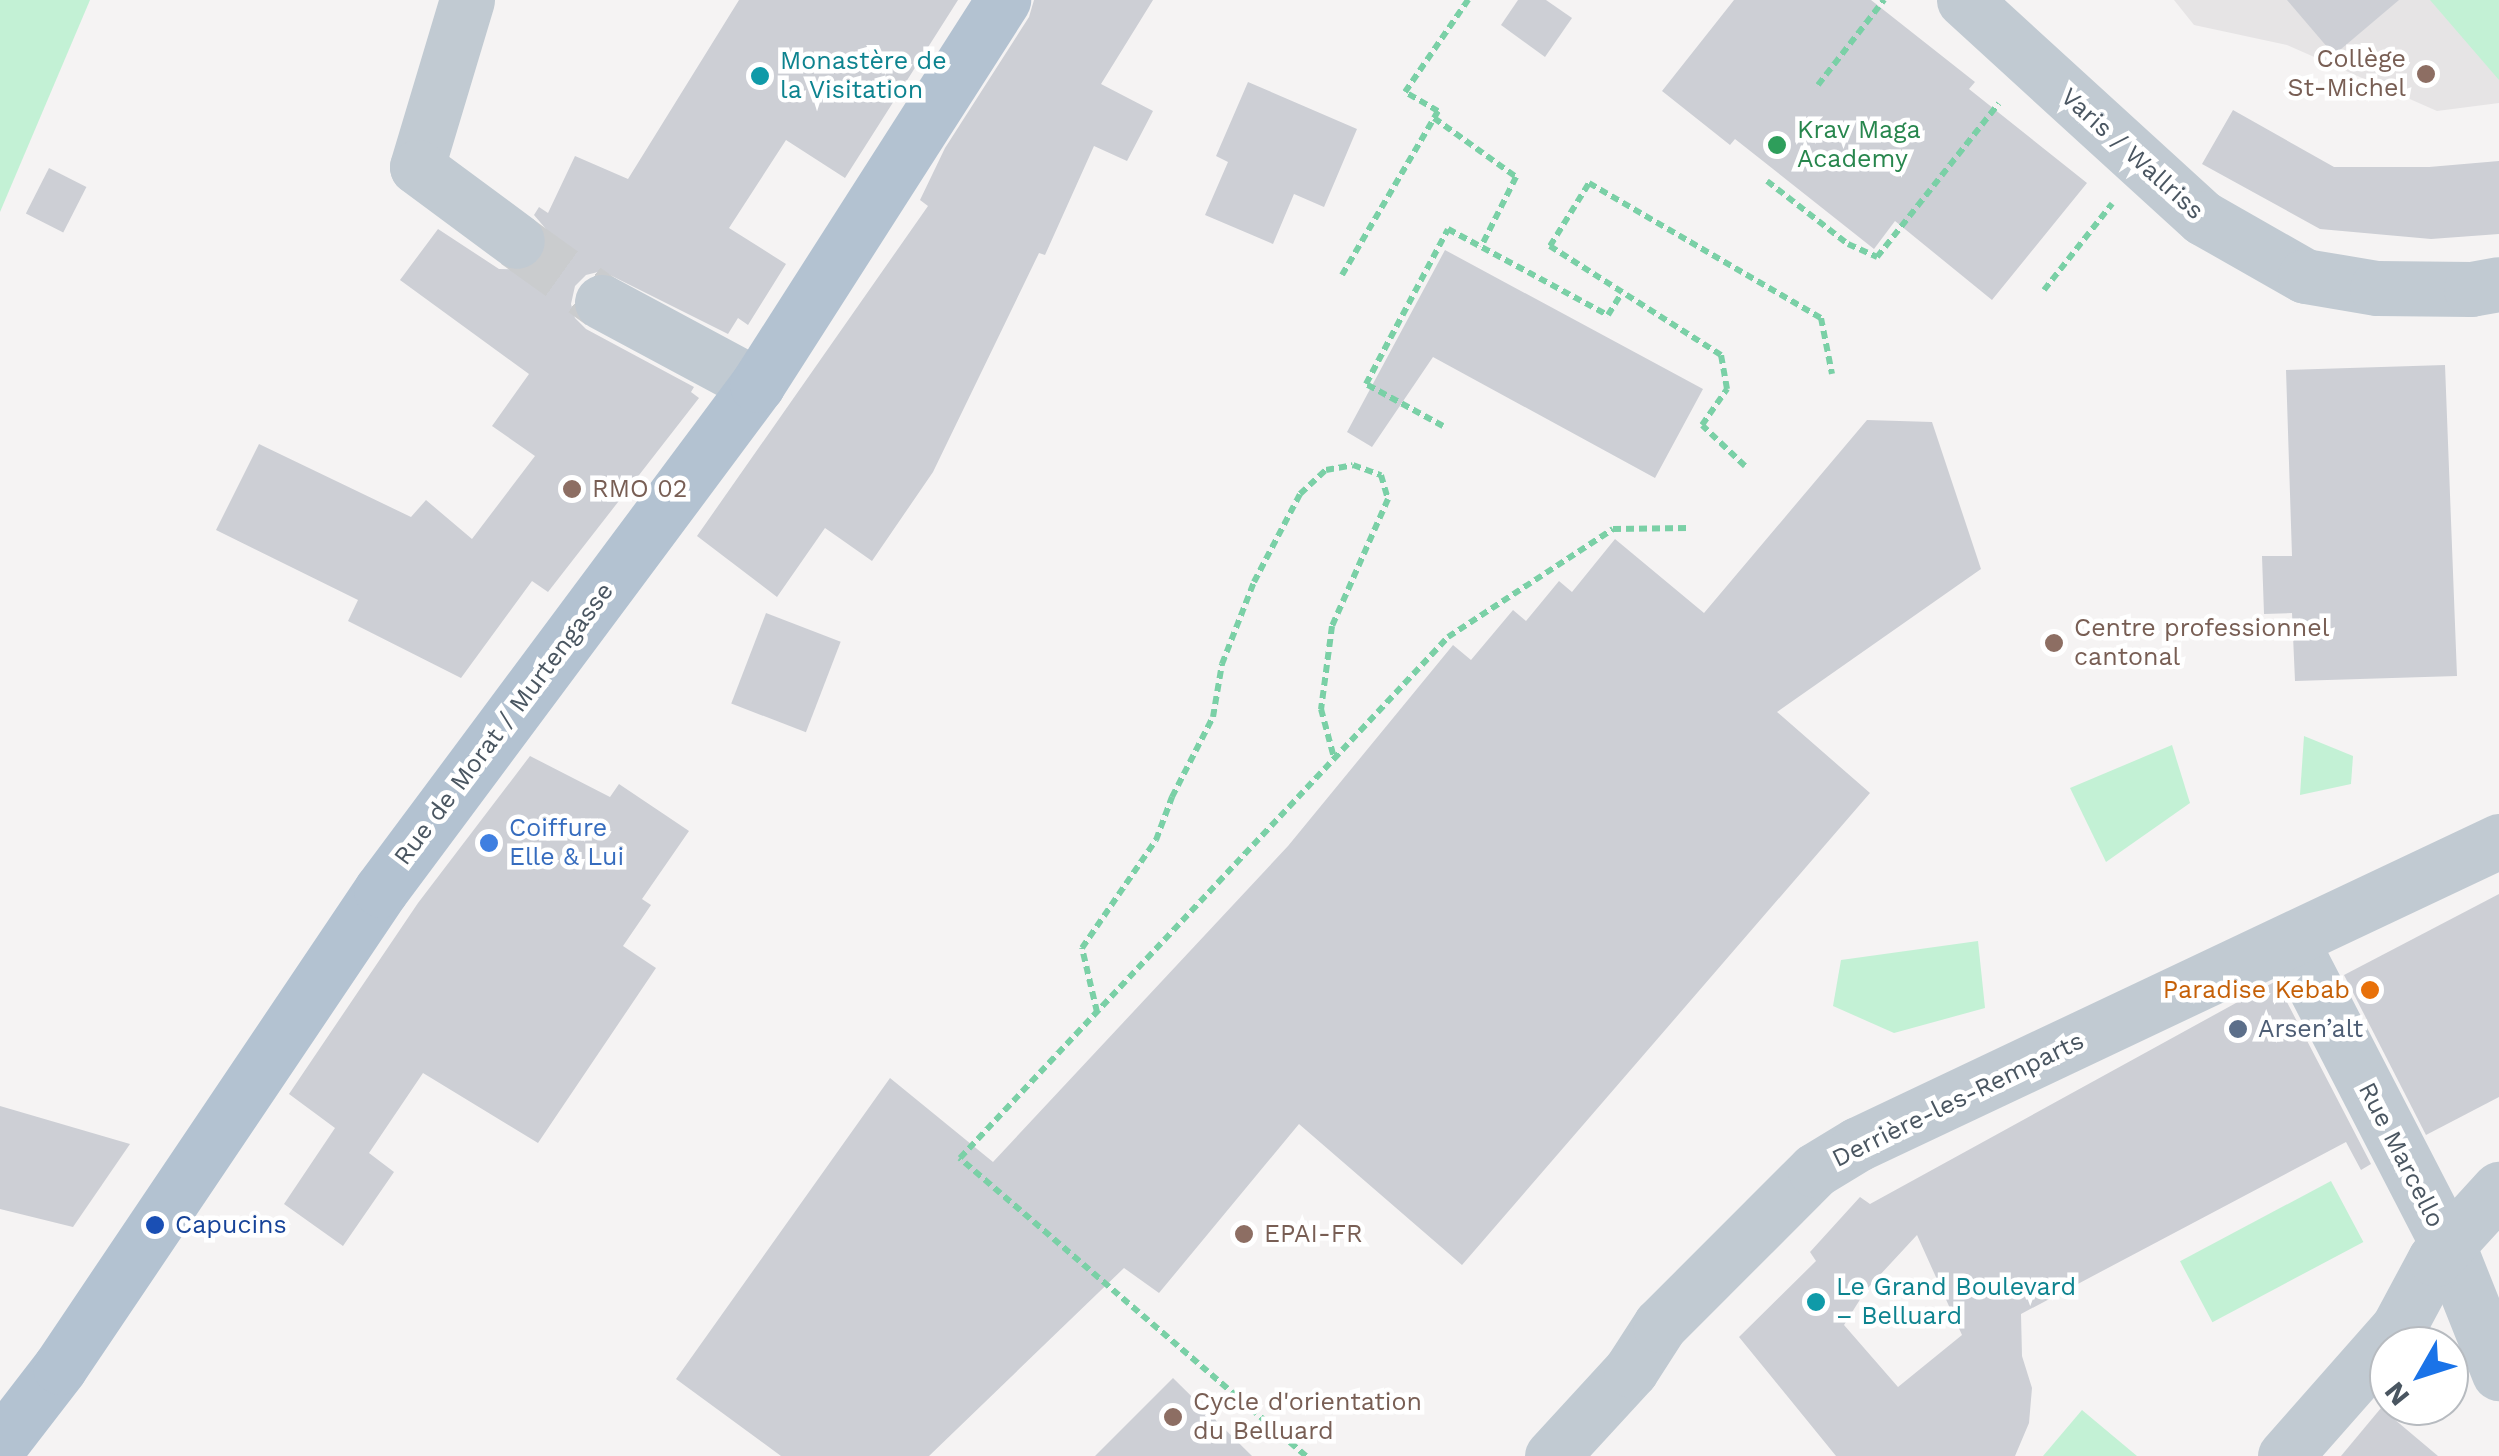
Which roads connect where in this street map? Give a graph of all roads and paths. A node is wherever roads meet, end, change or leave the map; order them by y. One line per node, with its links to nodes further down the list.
1 (467, 0): 11 (street)
2 (1003, 0): 19 (main road, Rue de Morat / Murtengasse)
3 (1468, 0): 8 (path)
4 (1884, 0): 7 (path)
5 (1964, 0): 6 (street, Varis / Wallriss)
6 (2031, 62): 9 (path); 14 (street, Varis / Wallriss)
7 (1818, 85)
8 (1434, 118): 12 (path); 13 (path)
9 (1767, 180)
10 (2122, 192): 15 (path)
11 (518, 240)
12 (1481, 248): 16 (path); 20 (path)
13 (1342, 275)
14 (2499, 284)
15 (2044, 290)
16 (1622, 292): 18 (path); 21 (path)
17 (602, 302): 19 (street)
18 (1832, 374)
19 (757, 385): 30 (main road, Rue de Morat / Murtengasse)
20 (1443, 426)
21 (1745, 466)
22 (1688, 528): 23 (path)
23 (1334, 759): 26 (path); 26 (path)
24 (2499, 842): 25 (street, Derrière-les-Remparts)
25 (2290, 942): 28 (street, Rue Marcello); 32 (street, Derrière-les-Remparts)
26 (1096, 1012): 31 (path)
27 (2499, 1189): 28 (street)
28 (2448, 1245): 29 (street, Rue Marcello); 33 (street)
29 (2499, 1374)
30 (0, 1446)
31 (1306, 1456)
32 (1552, 1456)
33 (2285, 1456)

